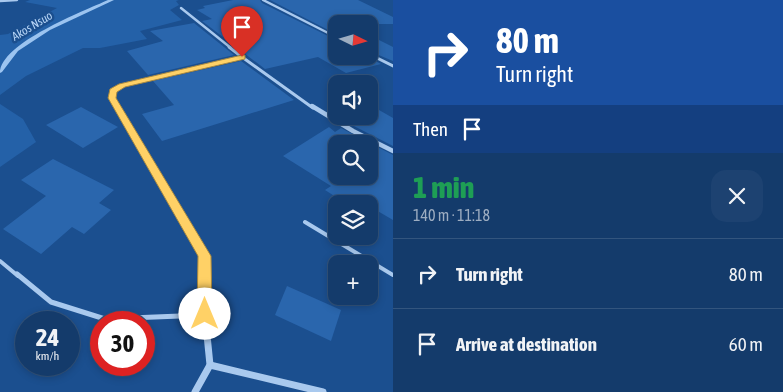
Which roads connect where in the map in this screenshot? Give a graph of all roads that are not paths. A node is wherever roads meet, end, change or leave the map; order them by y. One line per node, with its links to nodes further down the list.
1 (17, 0): 3 (street)
2 (263, 0): 5 (street)
3 (0, 1)
4 (181, 8): 6 (street)
5 (328, 33)
6 (242, 57): 9 (street); 13 (street)
7 (378, 58): 8 (street)
8 (393, 66)
9 (393, 151)
10 (305, 222): 12 (lane)
11 (0, 261): 13 (lane)
12 (393, 275)
13 (205, 314): 14 (street)
14 (210, 364): 15 (street); 16 (street)
15 (195, 392)
16 (322, 392)

